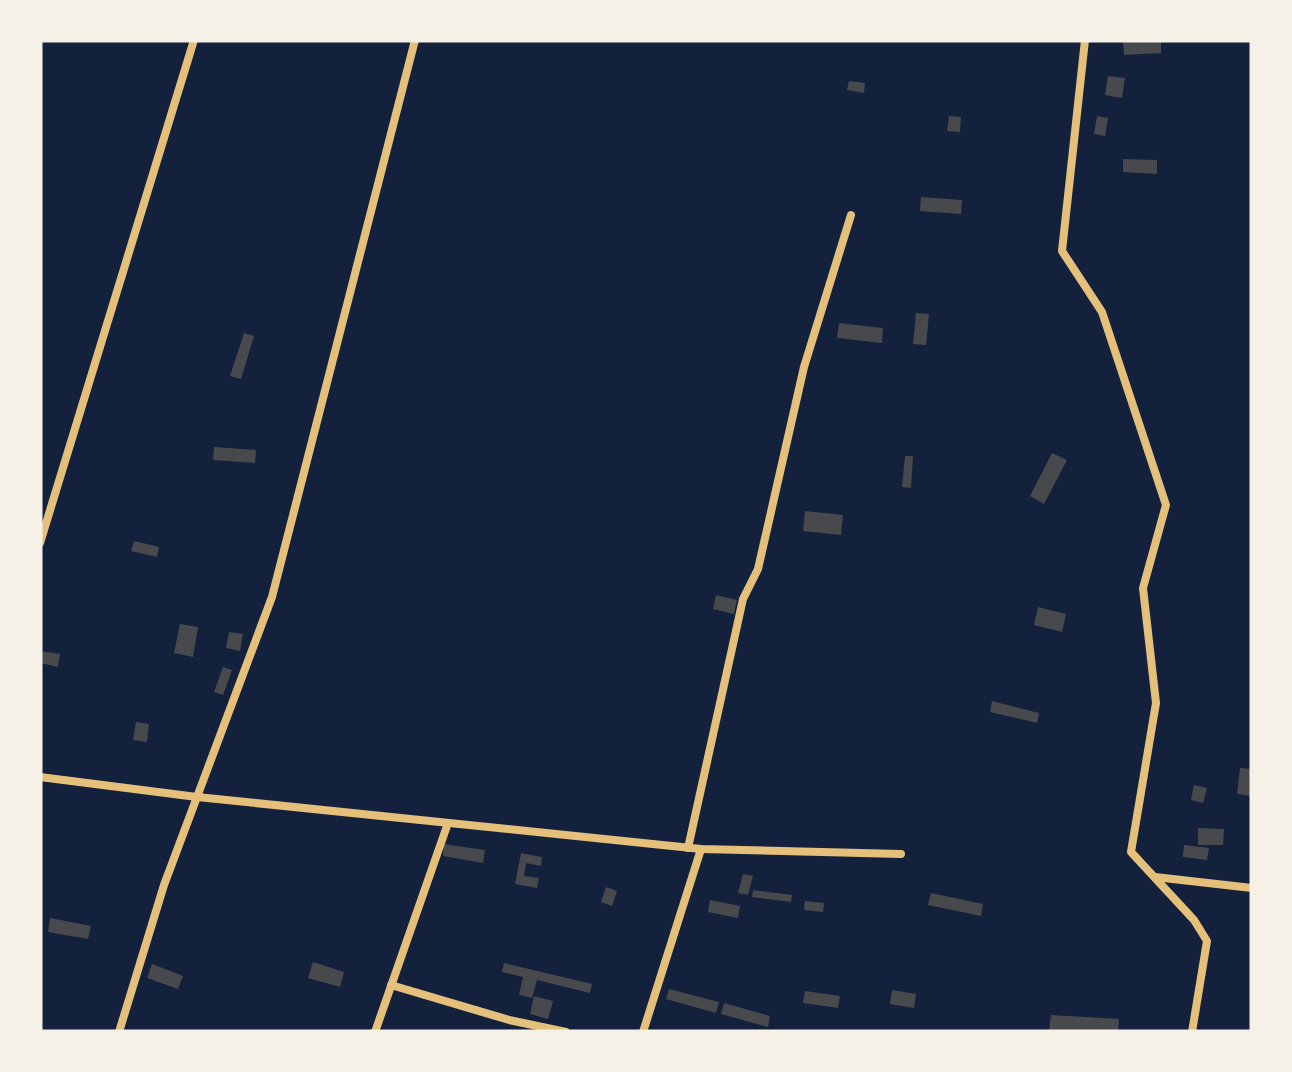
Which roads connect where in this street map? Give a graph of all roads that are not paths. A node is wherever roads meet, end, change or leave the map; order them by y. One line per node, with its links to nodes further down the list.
1 (194, 40): 5 (street)
2 (415, 40): 7 (street)
3 (1085, 40): 12 (street)
4 (851, 215): 9 (street)
5 (40, 543)
6 (40, 778): 7 (street)
7 (197, 797): 8 (street); 15 (street)
8 (448, 823): 9 (street); 14 (street)
9 (688, 848): 10 (street)
10 (702, 850): 11 (street); 18 (street)
11 (901, 854)
12 (1154, 877): 13 (street); 19 (street)
13 (1252, 888)
14 (392, 985): 16 (street); 17 (street)
15 (119, 1032)
16 (375, 1032)
17 (566, 1032)
18 (644, 1032)
19 (1192, 1032)

